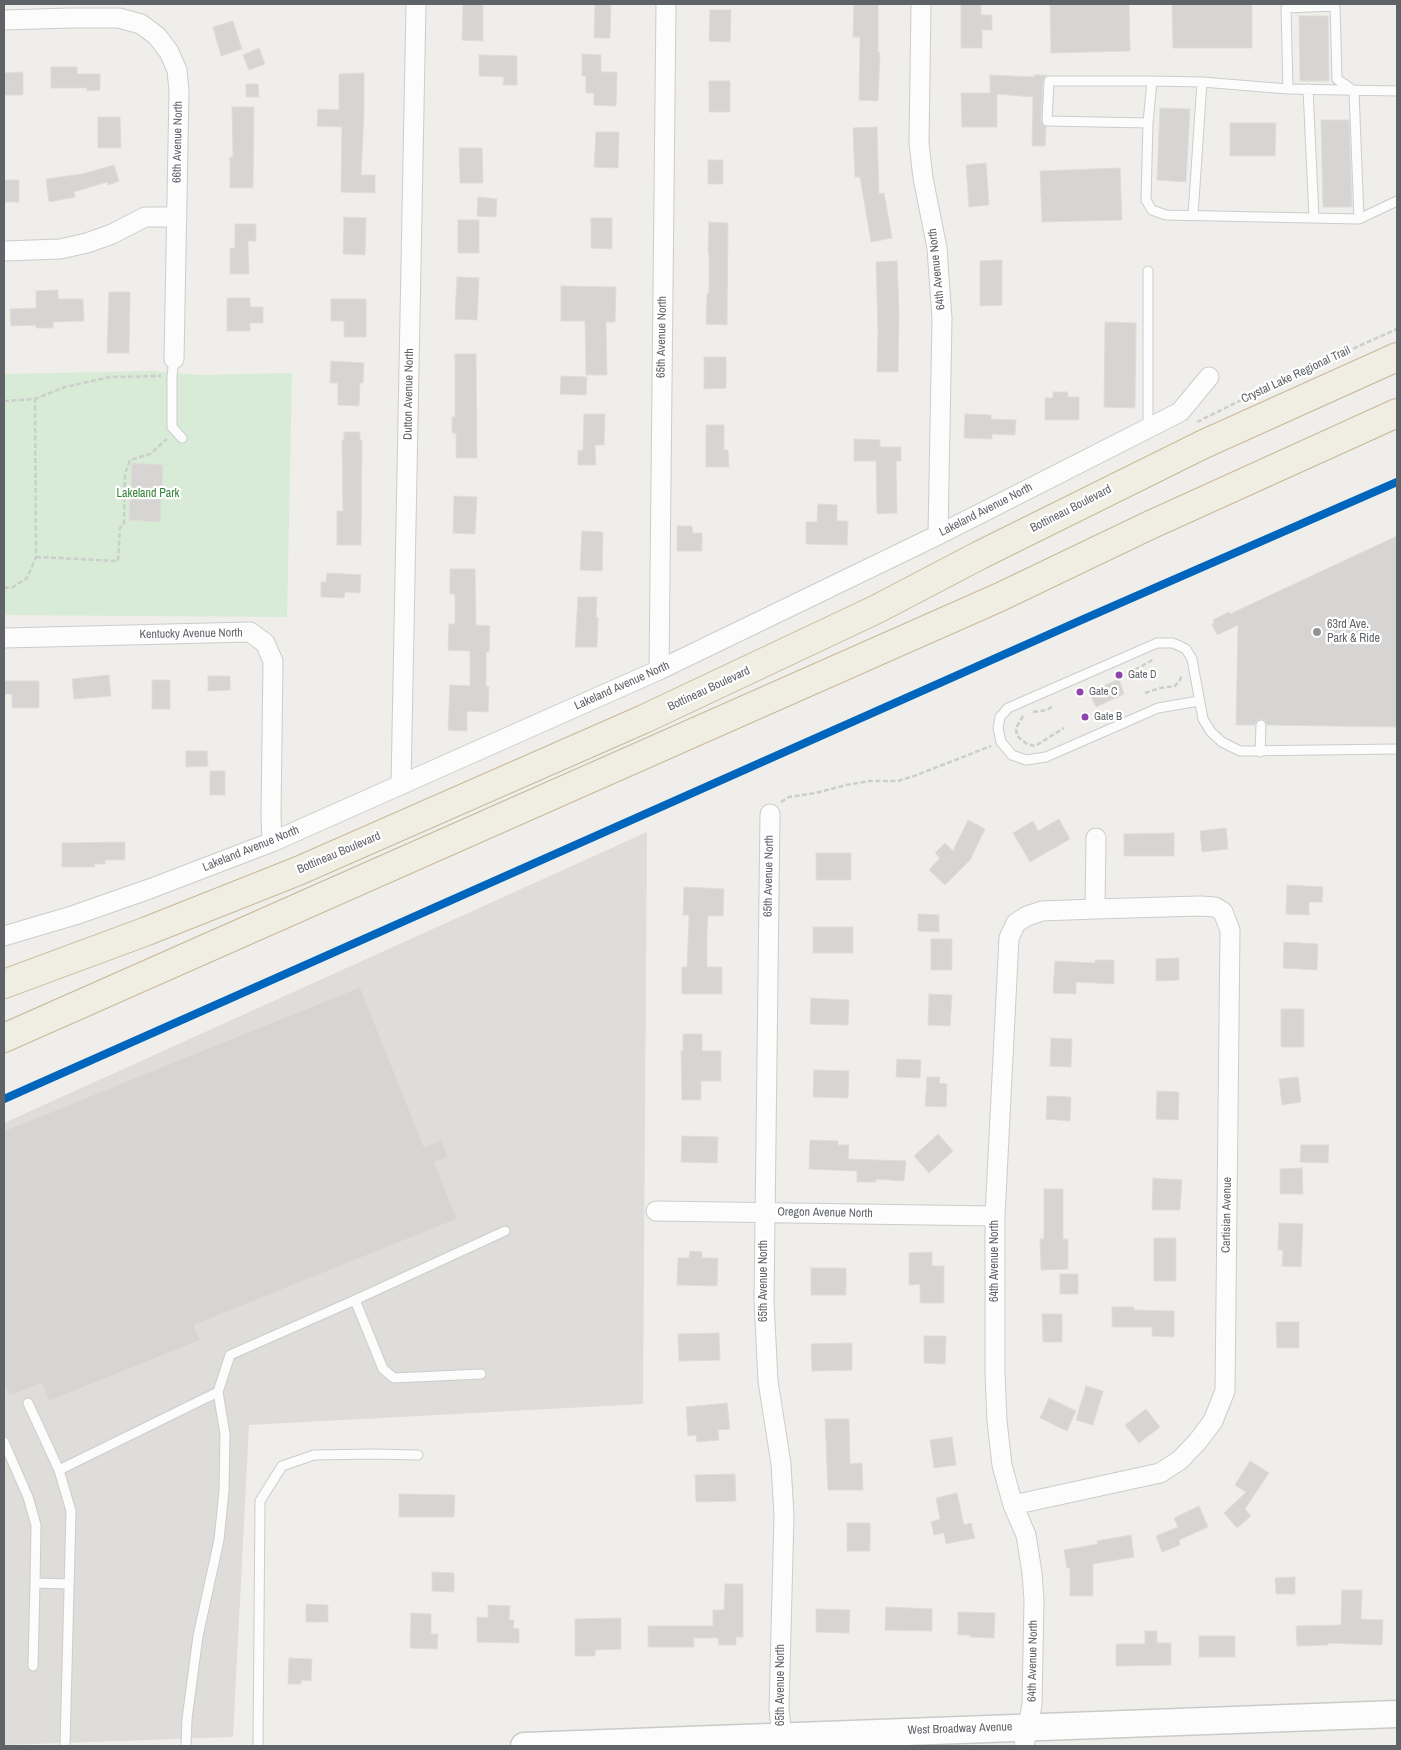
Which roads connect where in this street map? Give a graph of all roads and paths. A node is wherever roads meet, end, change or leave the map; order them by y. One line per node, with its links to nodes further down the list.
1 (416, 4): 47 (street, Dutton Avenue North)
2 (666, 4): 35 (street, 65th Avenue North)
3 (921, 4): 30 (street, 64th Avenue North)
4 (70, 11): 5 (street, 66th Avenue North); 15 (street, 66th Avenue North)
5 (4, 20)
6 (1152, 80): 7 (lane); 12 (lane); 12 (lane)
7 (1202, 82): 8 (lane); 14 (lane)
8 (1288, 89): 9 (lane); 10 (lane)
9 (1308, 90): 10 (lane); 16 (lane)
10 (1354, 91): 11 (lane); 17 (lane)
11 (1397, 91)
12 (1148, 123): 14 (lane)
13 (1397, 201): 17 (lane)
14 (1193, 216): 16 (lane)
15 (178, 217): 18 (street); 22 (street, 66th Avenue North)
16 (1314, 218): 17 (lane)
17 (1359, 219)
18 (4, 251)
19 (1148, 271): 28 (lane)
20 (1397, 329): 27 (path, Crystal Lake Regional Trail)
21 (1397, 357): 53 (highway, Bottineau Boulevard)
22 (173, 368): 24 (path); 29 (lane)
23 (1209, 377): 28 (street, Lakeland Avenue North)
24 (35, 399): 25 (path); 31 (path)
25 (4, 401)
26 (1397, 413): 54 (highway)
27 (1195, 423)
28 (1148, 428): 30 (street, Lakeland Avenue North)
29 (179, 435): 31 (path)
30 (938, 535): 35 (street, Lakeland Avenue North)
31 (36, 557): 32 (path)
32 (4, 588)
33 (4, 638): 50 (street, Kentucky Avenue North)
34 (1156, 657): 36 (path)
35 (659, 670): 47 (street, Lakeland Avenue North)
36 (1135, 670)
37 (1183, 671): 38 (path)
38 (1145, 693)
39 (1199, 701): 44 (lane); 44 (lane); 46 (lane)
40 (1053, 706): 43 (path)
41 (1261, 725): 46 (lane)
42 (1064, 728): 43 (path)
43 (1017, 736): 44 (path)
44 (1001, 742): 48 (path)
45 (1397, 749): 46 (lane)
46 (1260, 752)
47 (401, 785): 50 (street, Lakeland Avenue North)
48 (770, 814): 56 (street, 65th Avenue North)
49 (1096, 838): 51 (street)
50 (272, 842): 52 (street, Lakeland Avenue North)
51 (1095, 909): 57 (street, 64th Avenue North); 66 (street, Cartisian Avenue)
52 (4, 936)
53 (4, 984)
54 (4, 1038)
55 (656, 1211): 56 (street, Oregon Avenue North)
56 (764, 1212): 57 (street, Oregon Avenue North); 72 (street, 65th Avenue North)
57 (995, 1216): 66 (street, 64th Avenue North)
58 (505, 1231): 59 (lane)
59 (355, 1300): 60 (lane); 61 (lane)
60 (481, 1374)
61 (218, 1392): 65 (lane); 74 (lane)
62 (28, 1404): 65 (lane)
63 (4, 1442): 67 (lane)
64 (418, 1456): 75 (lane)
65 (58, 1470): 68 (lane)
66 (1013, 1505): 71 (street, 64th Avenue North)
67 (35, 1583): 68 (lane); 69 (lane)
68 (69, 1584): 73 (lane)
69 (34, 1666)
70 (1397, 1714): 71 (street, West Broadway Avenue)
71 (1026, 1737): 72 (street, West Broadway Avenue)
72 (782, 1741): 77 (street, West Broadway Avenue)
73 (65, 1746)
74 (186, 1746)
75 (258, 1746)
76 (524, 1746): 77 (street, West Broadway Avenue)
77 (529, 1746)

